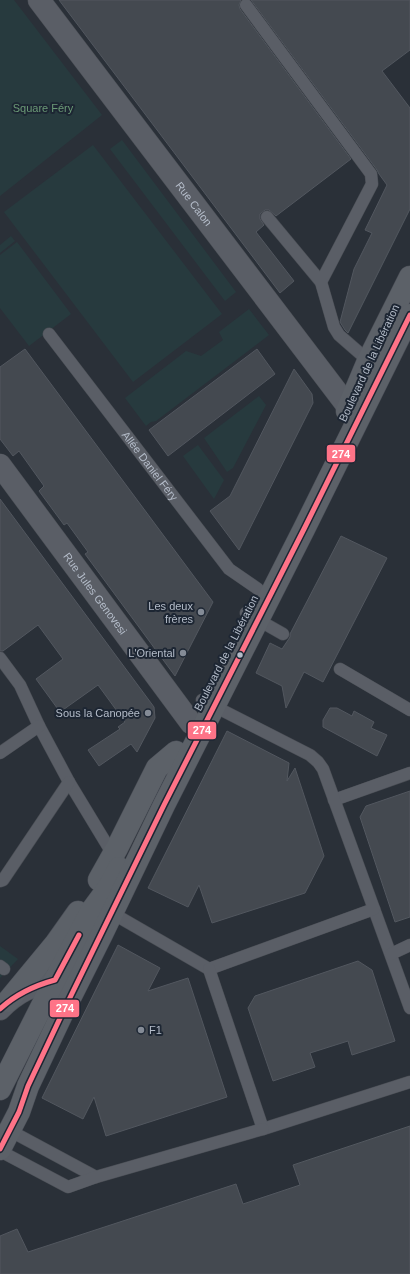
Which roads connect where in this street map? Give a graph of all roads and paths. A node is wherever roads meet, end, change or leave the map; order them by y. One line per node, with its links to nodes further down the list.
1 (39, 0): 9 (street, Rue Calon)
2 (246, 5): 5 (lane)
3 (267, 217): 5 (lane)
4 (410, 276): 8 (main road, Boulevard de la Libération)
5 (321, 282): 8 (lane)
6 (410, 315): 8 (main road, Boulevard de la Libération)
7 (49, 334): 11 (lane, Allée Daniel Féry)
8 (375, 365): 9 (main road, Boulevard de la Libération); 12 (main road, Boulevard de la Libération)
9 (349, 408): 11 (main road, Boulevard de la Libération)
10 (0, 465): 18 (street, Rue Jules Genovesi)
11 (258, 589): 12 (main road, Boulevard de la Libération)
12 (252, 616): 13 (lane); 16 (main road, Boulevard de la Libération)
13 (283, 634)
14 (0, 658): 19 (lane)
15 (340, 669): 17 (lane)
16 (209, 703): 18 (main road, Boulevard de la Libération); 23 (lane); 27 (main road, Boulevard de la Libération)
17 (410, 710)
18 (191, 723): 24 (main road, Boulevard de la Libération)
19 (39, 726): 20 (lane); 22 (lane)
20 (0, 753)
21 (410, 773): 23 (lane)
22 (69, 782): 24 (lane); 25 (lane)
23 (334, 800): 26 (lane)
24 (116, 861): 31 (main road, Boulevard de la Libération); 32 (main road)
25 (0, 881)
26 (374, 909): 29 (lane); 30 (lane)
27 (112, 913): 30 (lane); 37 (main road, Boulevard de la Libération)
28 (410, 945): 29 (lane)
29 (391, 954): 33 (lane)
30 (209, 969): 36 (lane)
31 (55, 980): 32 (street); 35 (main road, Boulevard de la Libération); 37 (main road)
32 (4, 1005)
33 (410, 1008)
34 (410, 1082): 36 (lane)
35 (0, 1089)
36 (263, 1129): 38 (lane)
37 (3, 1132): 38 (lane); 38 (lane)
38 (96, 1176)

